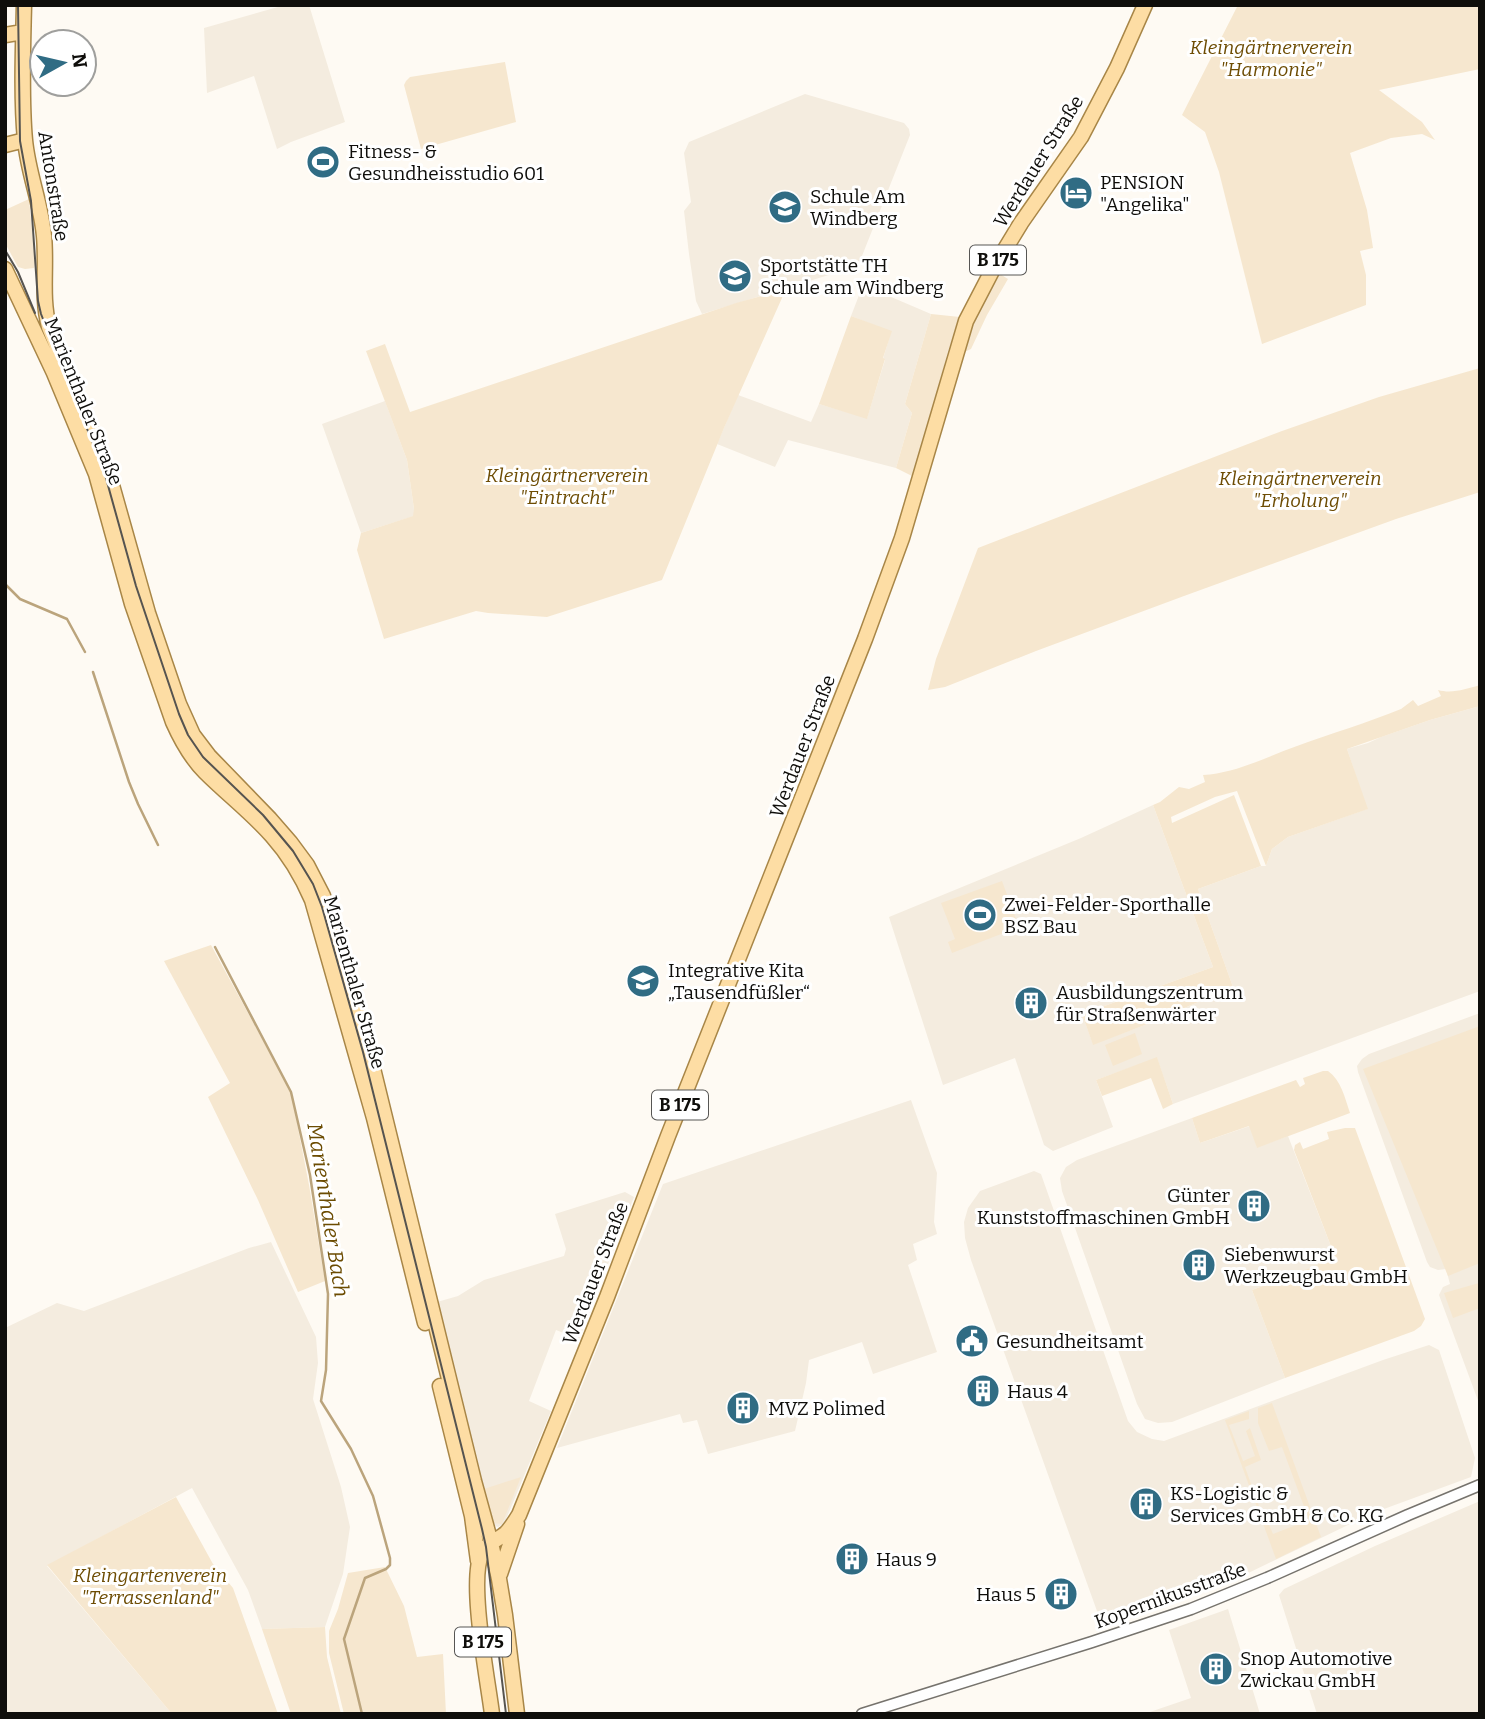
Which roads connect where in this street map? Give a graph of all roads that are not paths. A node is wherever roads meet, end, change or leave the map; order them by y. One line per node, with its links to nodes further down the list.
1 (24, 5): 3 (main road, Antonstraße)
2 (1145, 5): 10 (main road, Werdauer Straße / B 175)
3 (23, 32): 4 (main road); 5 (main road, Antonstraße)
4 (5, 35)
5 (25, 140): 6 (main road); 8 (main road, Antonstraße)
6 (5, 145)
7 (5, 269): 12 (main road, Marienthaler Straße)
8 (65, 370): 11 (main road, Marienthaler Straße)
9 (1480, 1485): 16 (street, Kopernikusstraße)
10 (519, 1515): 11 (main road, Werdauer Straße / B 175); 13 (main road, Werdauer Straße / B 175)
11 (491, 1543): 12 (main road, Werdauer Straße / B 175); 13 (main road, Werdauer Straße / B 175)
12 (478, 1563): 14 (main road, B 175)
13 (499, 1579): 15 (main road, Werdauer Straße / B 175)
14 (492, 1714)
15 (517, 1714)
16 (862, 1714)

